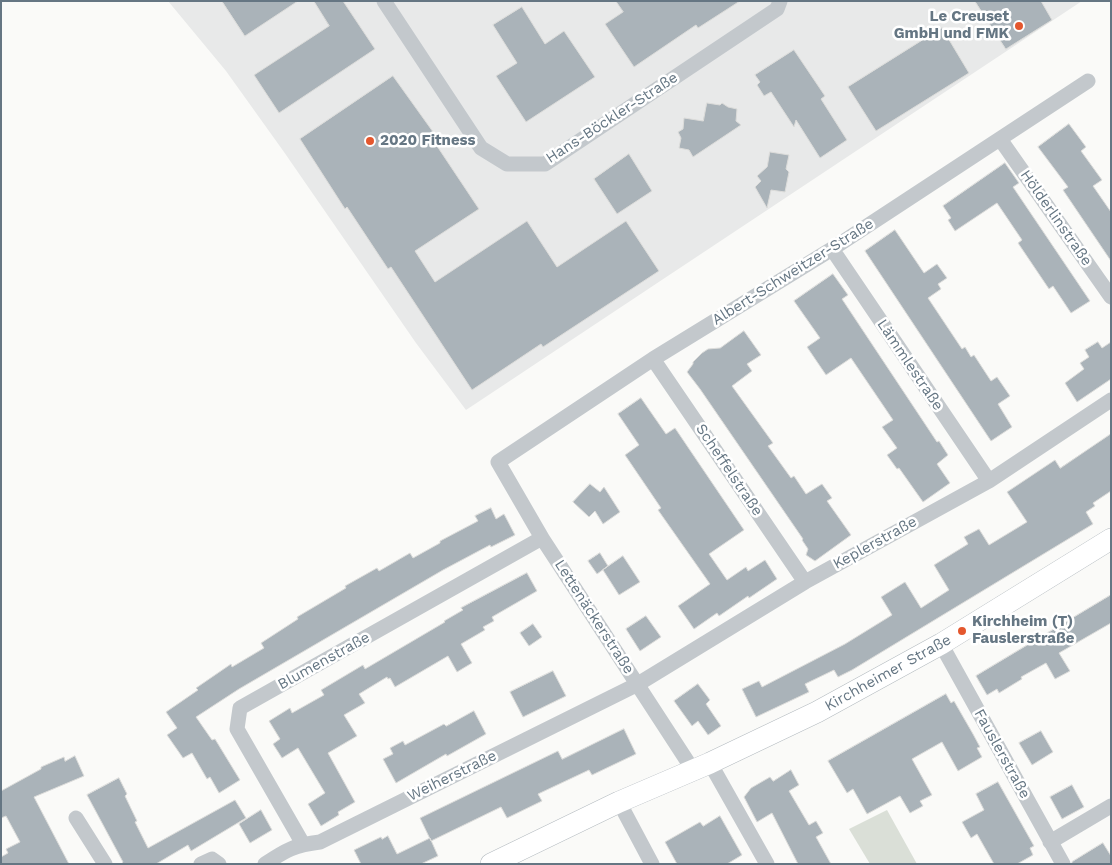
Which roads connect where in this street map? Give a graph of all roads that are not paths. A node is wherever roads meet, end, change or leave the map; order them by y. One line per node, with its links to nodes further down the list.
1 (384, 1): 2 (street, Hans-Böckler-Straße)
2 (780, 1)
3 (1088, 81): 4 (street, Albert-Schweitzer-Straße)
4 (1000, 139): 5 (street, Albert-Schweitzer-Straße); 6 (street, Hölderlinstraße)
5 (832, 249): 7 (street, Albert-Schweitzer-Straße); 10 (street, Lämmlestraße)
6 (1111, 297)
7 (653, 359): 9 (street, Albert-Schweitzer-Straße); 13 (street, Scheffelstraße)
8 (1111, 400): 10 (street, Keplerstraße)
9 (498, 462): 11 (street, Lettenäckerstraße)
10 (989, 482): 13 (street, Keplerstraße)
11 (542, 538): 15 (street, Lettenäckerstraße); 21 (street, Blumenstraße)
12 (1111, 539): 14 (main road, Kirchheimer Straße)
13 (805, 582): 15 (street, Keplerstraße)
14 (941, 644): 16 (main road, Kirchheimer Straße); 20 (street, Fauslerstraße)
15 (638, 684): 16 (street, Lettenäckerstraße); 21 (street, Weiherstraße)
16 (702, 766): 17 (main road, Kirchheimer Straße); 28 (street)
17 (619, 802): 26 (main road, Kirchheimer Straße); 27 (street)
18 (1111, 806): 20 (street)
19 (76, 818): 22 (street)
20 (1050, 842): 29 (street, Fauslerstraße)
21 (303, 844): 25 (street, Weiherstraße)
22 (105, 864)
23 (201, 864): 24 (street)
24 (219, 864)
25 (265, 864)
26 (491, 864)
27 (652, 864)
28 (767, 864)
29 (1063, 864)

